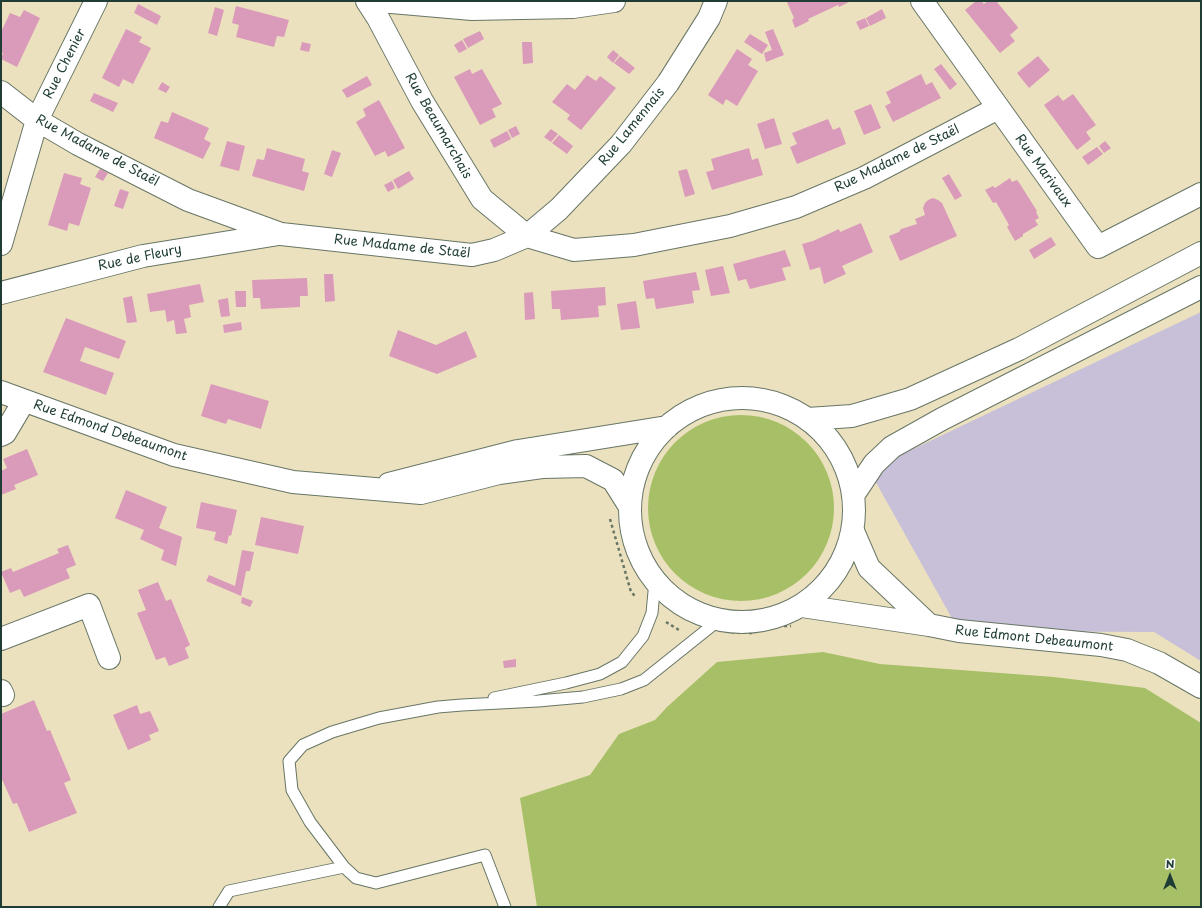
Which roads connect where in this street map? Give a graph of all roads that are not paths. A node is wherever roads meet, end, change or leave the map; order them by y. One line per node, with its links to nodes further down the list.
1 (96, 1): 9 (street, Rue Chenier)
2 (367, 1): 12 (street, Rue Beaumarchais)
3 (380, 1): 4 (street)
4 (614, 1)
5 (716, 1): 12 (street, Rue Lamennais)
6 (922, 1): 8 (street, Rue Marivaux)
7 (1, 92): 9 (street, Rue Madame de Staël)
8 (998, 108): 10 (street, Rue Marivaux); 12 (street, Rue Madame de Staël)
9 (37, 120): 11 (street, Rue Madame de Staël); 13 (street, Rue Chenier)
10 (1201, 194)
11 (280, 234): 12 (street, Rue Madame de Staël); 16 (street, Rue de Fleury)
12 (527, 236)
13 (1, 244)
14 (1201, 253): 19 (street)
15 (1201, 287): 23 (street)
16 (1, 293)
17 (1, 392): 18 (street, Rue Edmond Debeaumont)
18 (24, 401): 21 (street); 22 (street, Rue Edmond Debeaumont)
19 (808, 419): 20 (street); 23 (street)
20 (667, 427): 22 (street); 24 (street)
21 (1, 435)
22 (372, 488): 24 (street, Rue Edmond Debeaumont)
23 (854, 494): 25 (street)
24 (630, 507): 26 (street)
25 (853, 531): 27 (street); 29 (street)
26 (655, 581): 28 (street); 33 (lane)
27 (802, 606): 28 (street); 29 (street, Rue Edmont Debeaumont)
28 (719, 620): 33 (lane)
29 (930, 625): 32 (street, Rue Edmont Debeaumont)
30 (1, 639): 31 (street)
31 (109, 658)
32 (1201, 687)
33 (462, 705): 34 (lane)
34 (344, 867): 35 (lane); 36 (lane)
35 (219, 907)
36 (505, 907)

